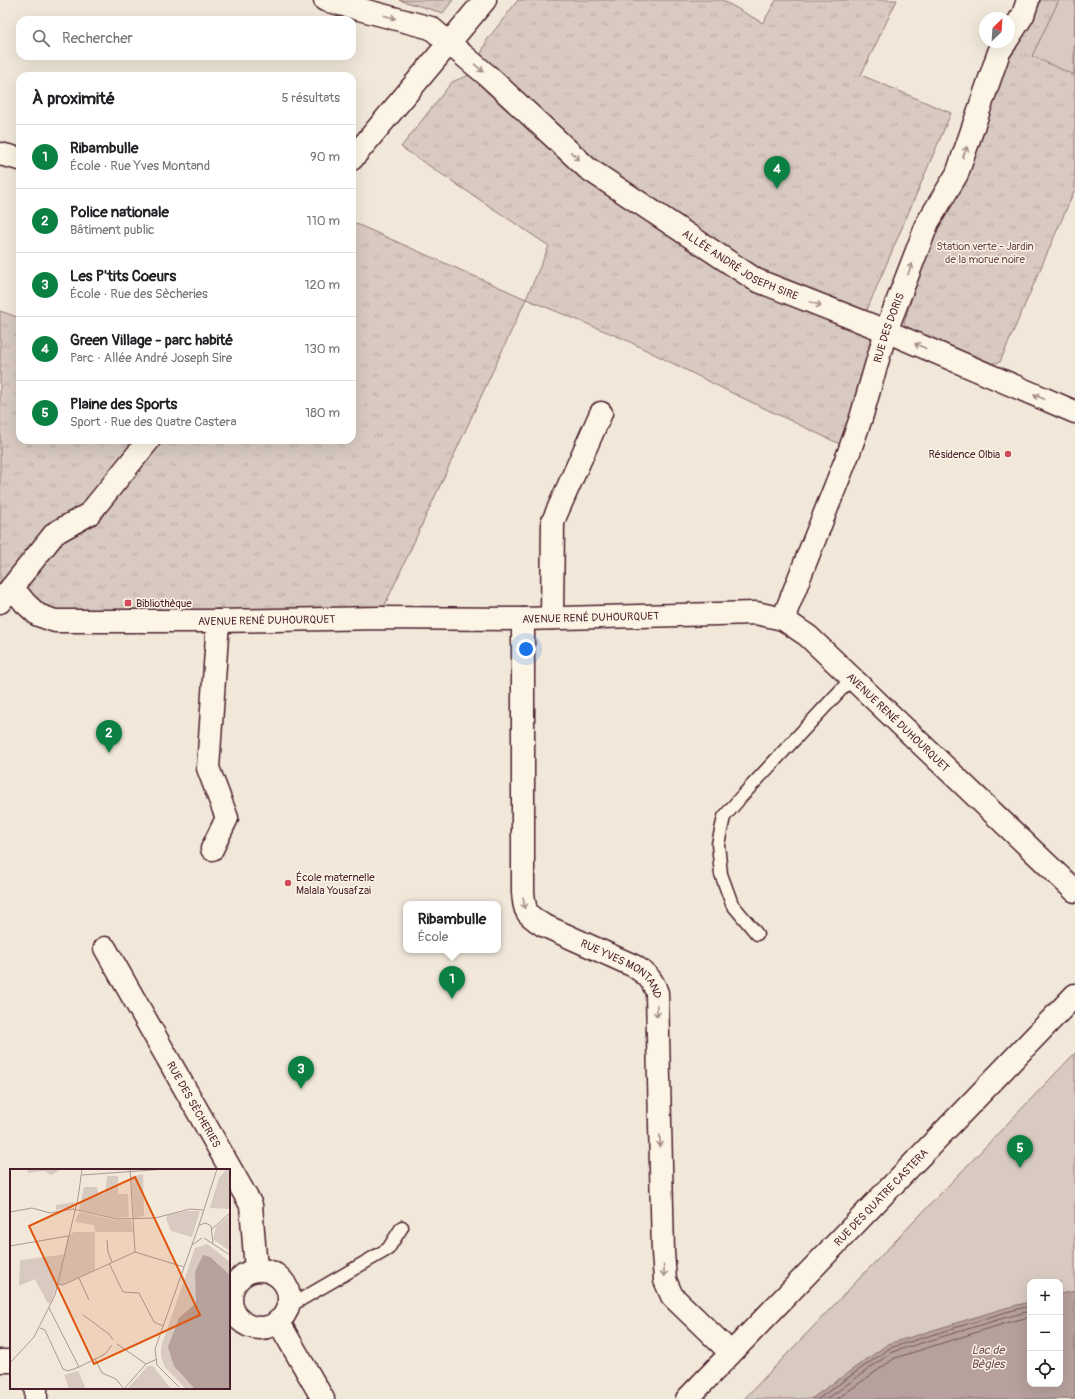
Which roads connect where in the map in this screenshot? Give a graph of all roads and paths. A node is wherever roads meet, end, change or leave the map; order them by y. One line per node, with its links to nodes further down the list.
1 (325, 0): 5 (street, ALLÉE ANDRÉ JOSEPH SIRE, one-way to 5)
2 (485, 0): 5 (street)
3 (1028, 0): 4 (street)
4 (1015, 28)
5 (450, 43): 8 (street); 10 (street, ALLÉE ANDRÉ JOSEPH SIRE, one-way to 10)
6 (1002, 48): 10 (street, RUE DES DORIS, one-way to 6)
7 (0, 154): 9 (street)
8 (356, 154)
9 (16, 158)
10 (886, 332): 11 (street, ALLÉE ANDRÉ JOSEPH SIRE, one-way to 10); 17 (street, RUE DES DORIS)
11 (1075, 412)
12 (601, 413): 15 (street)
13 (146, 444): 14 (street)
14 (6, 595): 18 (street, AVENUE RENÉ DUHOURQUET)
15 (552, 618): 16 (street, AVENUE RENÉ DUHOURQUET); 17 (street, AVENUE RENÉ DUHOURQUET)
16 (523, 619): 18 (street, AVENUE RENÉ DUHOURQUET); 29 (street, RUE YVES MONTAND, one-way to 29)
17 (783, 619): 19 (street, AVENUE RENÉ DUHOURQUET)
18 (218, 620): 20 (street)
19 (852, 678): 21 (street, AVENUE RENÉ DUHOURQUET); 22 (lane)
20 (212, 849)
21 (1075, 891)
22 (757, 934)
23 (105, 948): 26 (street, RUE DES SÈCHERIES)
24 (1075, 995): 29 (street, RUE DES QUATRE CASTERA)
25 (402, 1227): 28 (lane)
26 (256, 1270): 27 (street); 28 (street)
27 (231, 1310): 28 (street)
28 (283, 1314): 30 (street)
29 (731, 1353): 31 (street, RUE DES QUATRE CASTERA)
30 (323, 1399)
31 (686, 1399)

